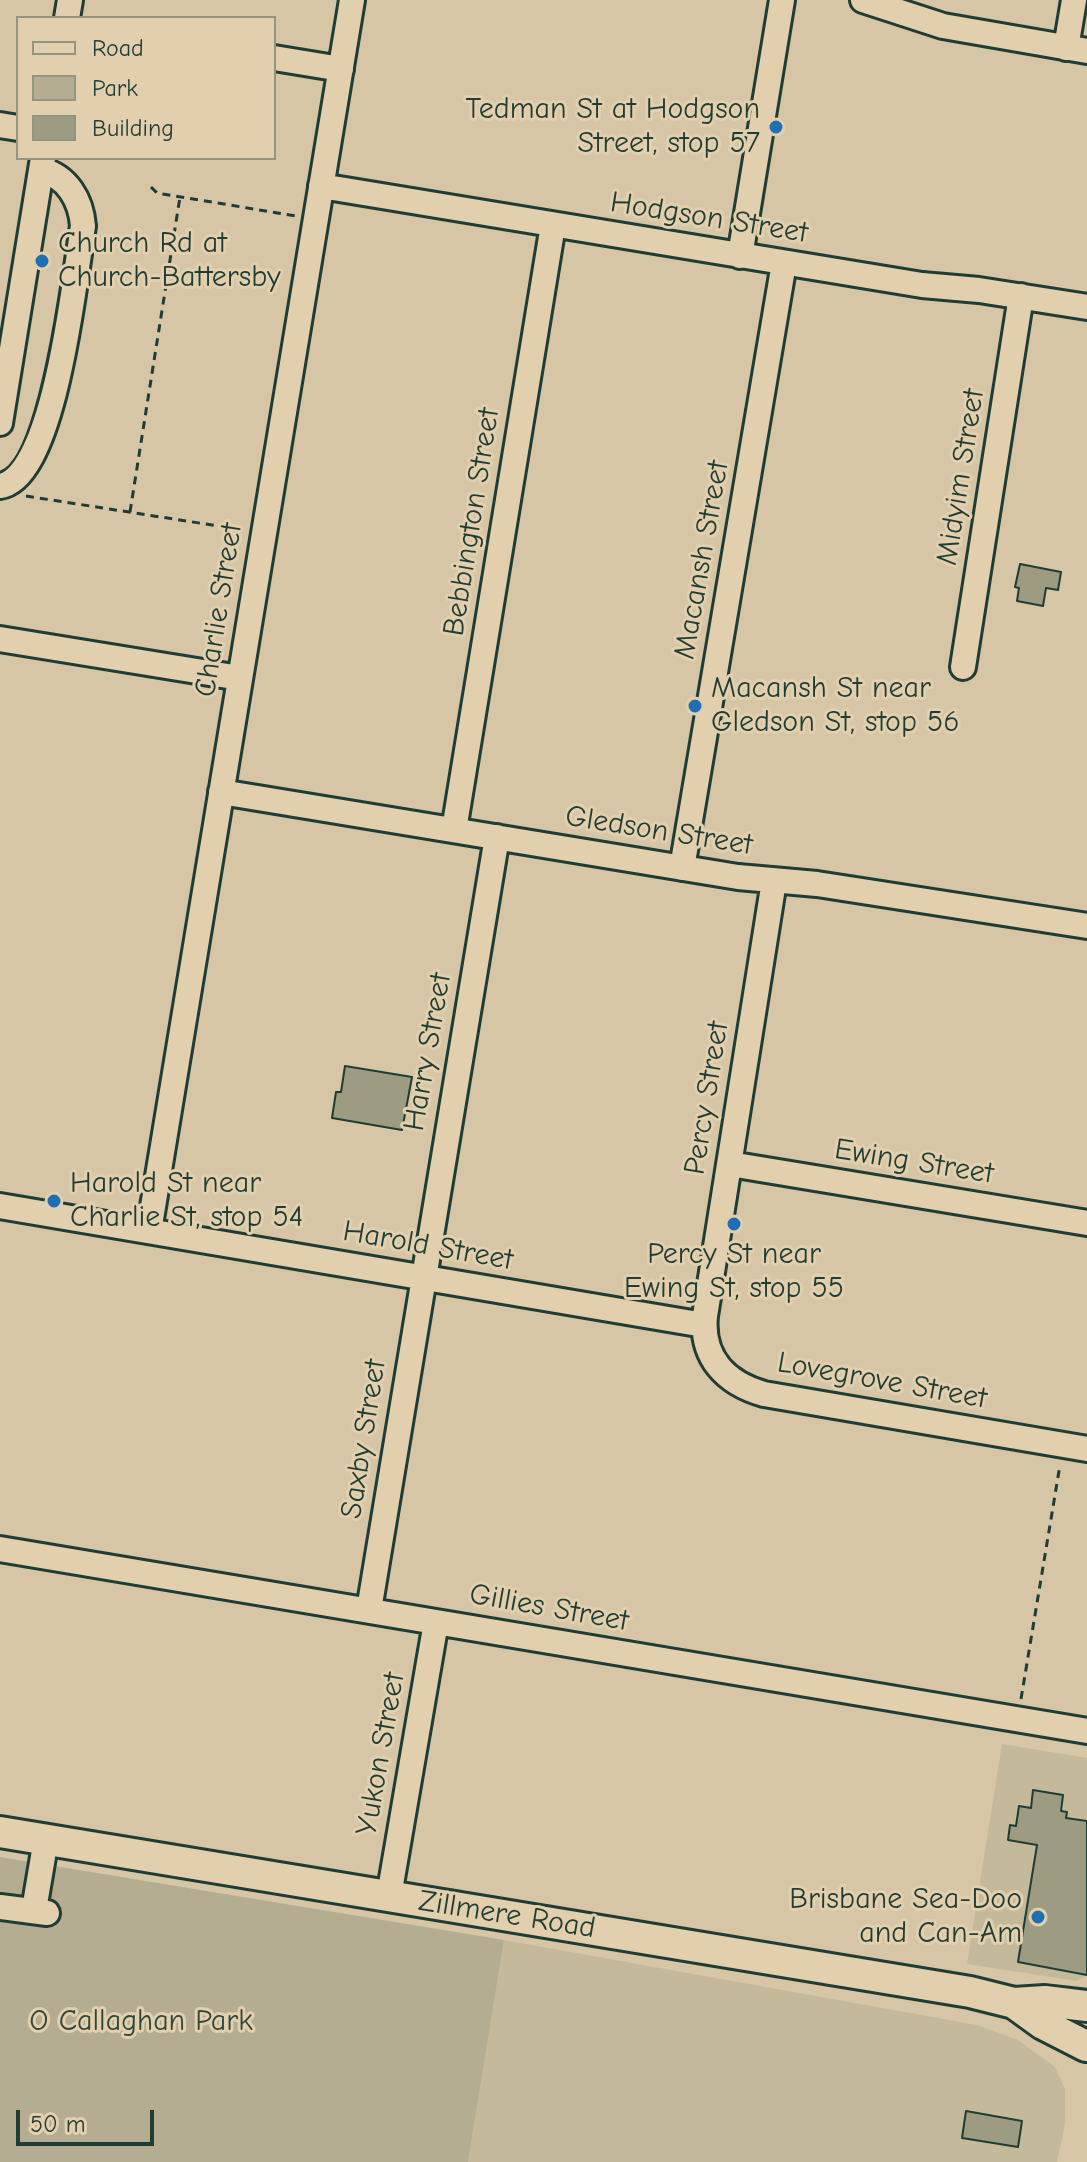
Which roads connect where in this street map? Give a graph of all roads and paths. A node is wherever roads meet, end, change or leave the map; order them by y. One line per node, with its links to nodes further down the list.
1 (352, 0): 7 (street, Charlie Street)
2 (782, 0): 14 (street)
3 (863, 0): 5 (street)
4 (1074, 0): 5 (street)
5 (1077, 49)
6 (276, 58): 7 (street)
7 (341, 69): 9 (street, Charlie Street)
8 (42, 164): 18 (street); 19 (street)
9 (321, 186): 12 (street, Charlie Street); 13 (street, Hodgson Street)
10 (151, 187): 11 (path)
11 (180, 197): 12 (path); 21 (path)
12 (316, 219): 22 (street, Charlie Street)
13 (553, 225): 14 (street, Hodgson Street); 27 (street, Bebbington Street)
14 (740, 256): 15 (street, Hodgson Street)
15 (784, 263): 16 (street, Hodgson Street); 29 (street, Macansh Street)
16 (1021, 296): 17 (street, Hodgson Street); 24 (street, Midyim Street)
17 (1087, 307)
18 (0, 423)
19 (0, 486)
20 (25, 496): 21 (path)
21 (130, 512): 22 (path)
22 (264, 533): 25 (street, Charlie Street)
23 (0, 639): 25 (street)
24 (963, 667)
25 (240, 678): 26 (street, Charlie Street)
26 (221, 792): 27 (street, Gledson Street); 35 (street, Charlie Street)
27 (454, 830): 28 (street, Gledson Street)
28 (497, 837): 29 (street, Gledson Street); 36 (street, Harry Street)
29 (682, 868): 30 (street, Gledson Street)
30 (774, 881): 31 (street, Gledson Street); 32 (street, Percy Street)
31 (1087, 926)
32 (730, 1164): 34 (street, Ewing Street); 37 (street, Percy Street)
33 (0, 1206): 35 (street, Harold Street)
34 (1087, 1223)
35 (149, 1231): 36 (street, Harold Street)
36 (423, 1278): 37 (street, Harold Street); 41 (street, Saxby Street)
37 (704, 1325): 38 (street, Lovegrove Street)
38 (1087, 1449)
39 (1060, 1462): 43 (path)
40 (0, 1549): 41 (street, Gillies Street)
41 (369, 1610): 42 (street, Gillies Street)
42 (436, 1622): 43 (street, Gillies Street); 47 (street, Yukon Street)
43 (1017, 1719): 44 (street, Gillies Street)
44 (1087, 1731)
45 (0, 1832): 46 (main road, Zillmere Road)
46 (46, 1839): 47 (main road, Zillmere Road); 48 (street)
47 (389, 1896): 49 (main road, Zillmere Road)
48 (0, 1907)
49 (1014, 2003): 50 (main road, Zillmere Road); 51 (main road, Zillmere Road)
50 (1087, 2006)
51 (1087, 2040)

